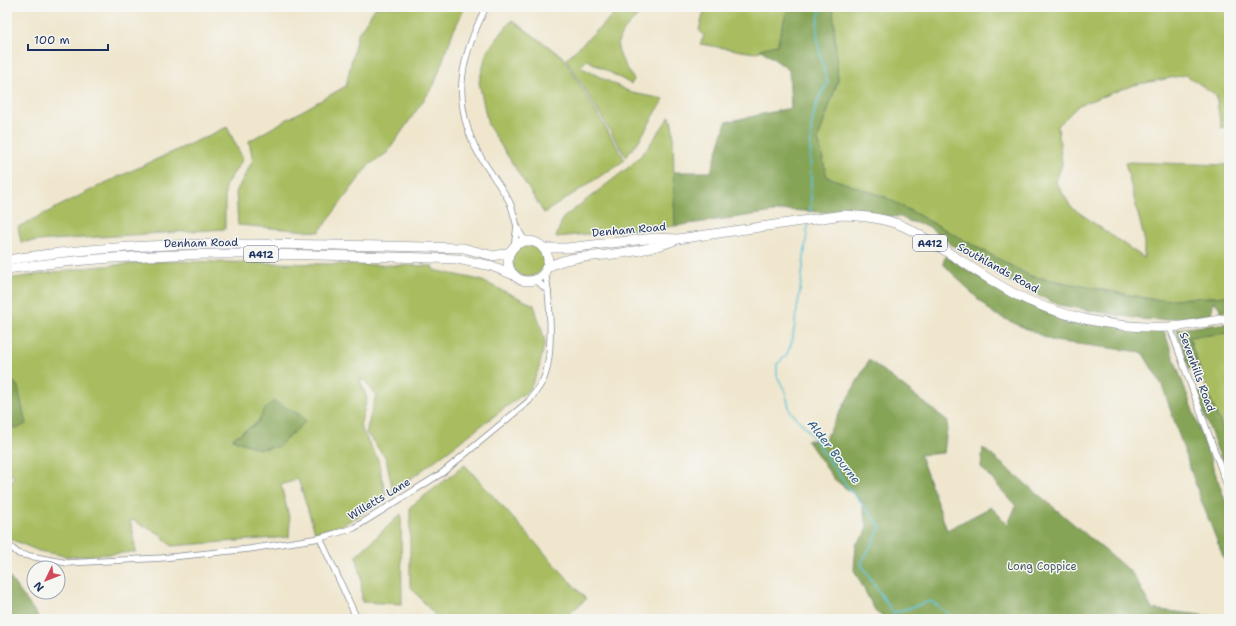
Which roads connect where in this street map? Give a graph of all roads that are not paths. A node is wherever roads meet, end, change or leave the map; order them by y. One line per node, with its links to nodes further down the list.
1 (486, 7): 2 (street)
2 (517, 226): 4 (street); 6 (street)
3 (678, 239): 5 (main road, Denham Road / A412); 9 (main road, Denham Road / A412); 14 (main road, Southlands Road / A412)
4 (526, 241): 5 (main road); 6 (main road)
5 (543, 248): 9 (main road)
6 (512, 249): 7 (main road, Denham Road / A412); 10 (main road)
7 (7, 260)
8 (7, 269): 10 (main road, Denham Road / A412)
9 (546, 269): 11 (main road); 12 (street, Willetts Lane)
10 (514, 275): 11 (main road)
11 (535, 279): 12 (street)
12 (548, 291): 16 (street, Willetts Lane)
13 (1229, 319): 14 (main road, A412)
14 (1170, 327): 15 (street, Sevenhills Road)
15 (1229, 491)
16 (320, 538): 17 (street, Willetts Lane); 18 (street)
17 (7, 544)
18 (356, 619)

